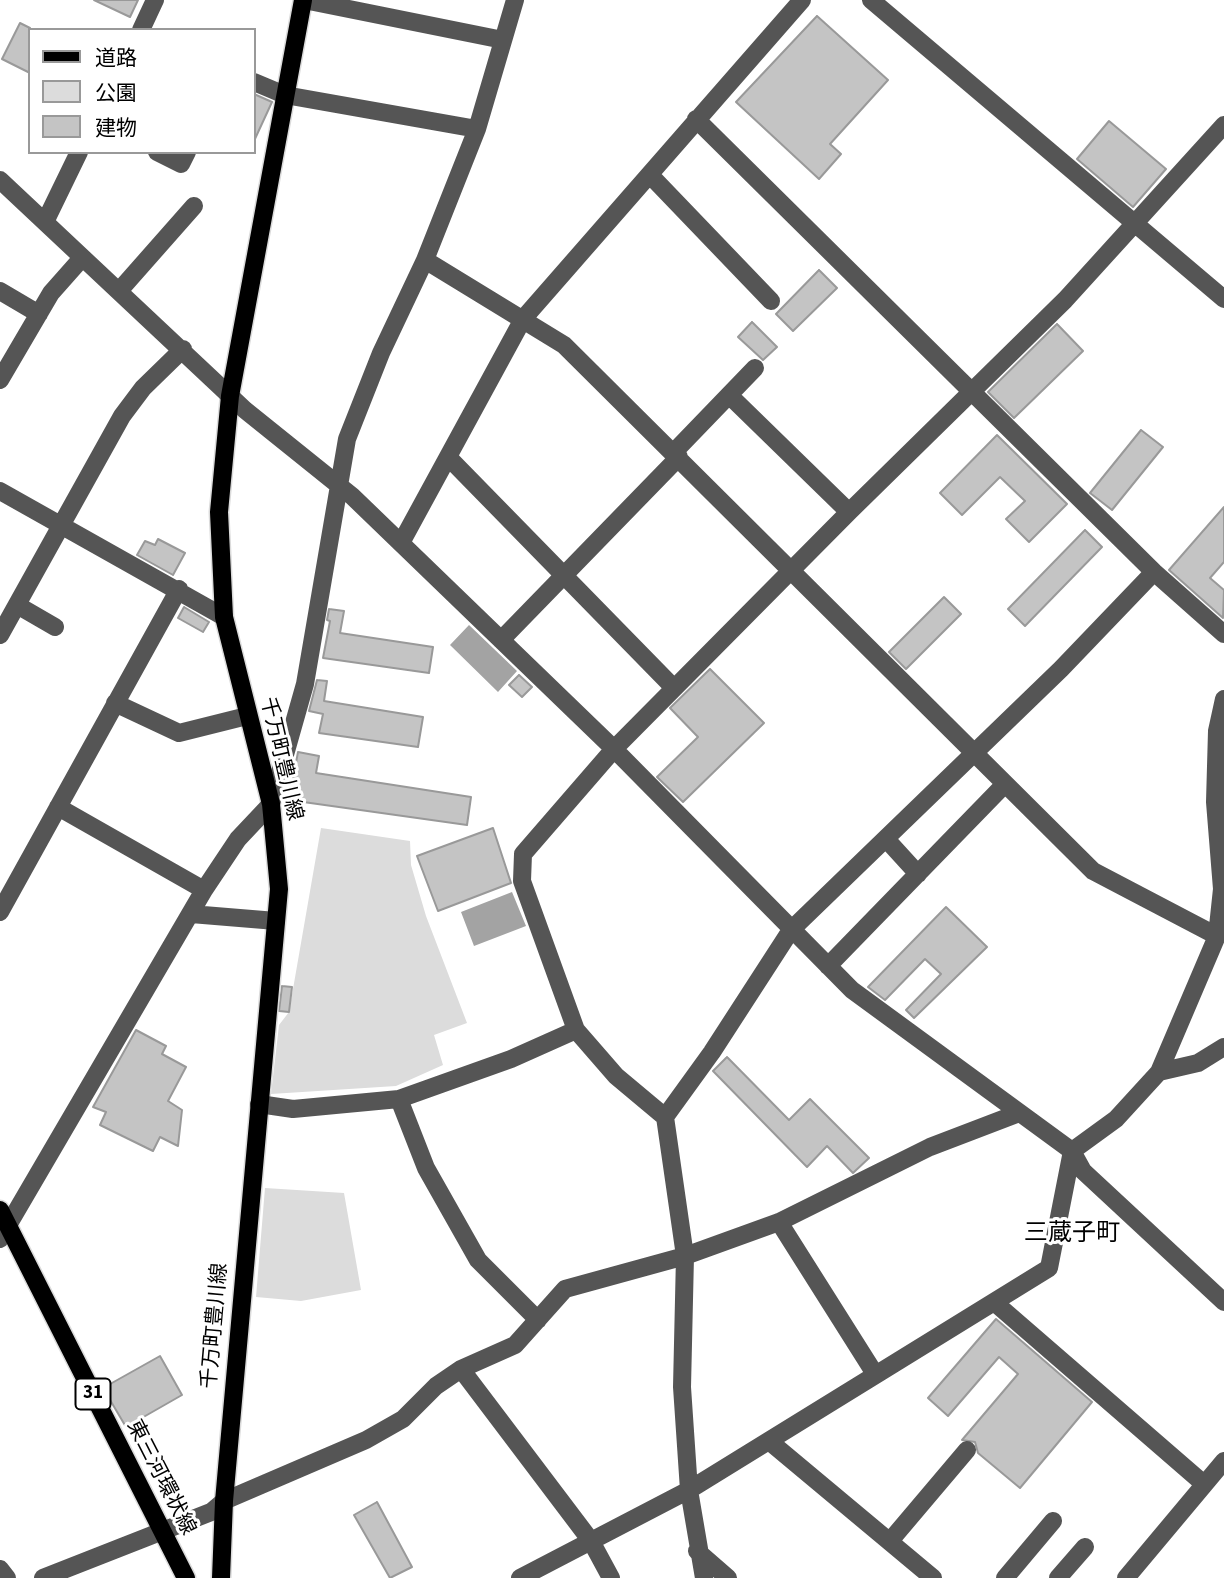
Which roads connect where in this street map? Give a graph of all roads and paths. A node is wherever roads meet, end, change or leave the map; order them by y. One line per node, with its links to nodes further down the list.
1 (155, 0): 6 (street)
2 (303, 0): 7 (street); 9 (main road, 千万町豊川線)
3 (515, 0): 7 (street)
4 (802, 0): 10 (street)
5 (871, 0): 20 (street)
6 (142, 28)
7 (503, 40): 12 (street)
8 (256, 83): 9 (street)
9 (285, 95): 12 (street); 33 (main road, 千万町豊川線)
10 (696, 119): 16 (street); 32 (street)
11 (1224, 125): 20 (street)
12 (477, 129): 22 (street)
13 (78, 154): 19 (street)
14 (161, 154): 15 (street)
15 (186, 154)
16 (650, 176): 26 (street); 28 (street)
17 (0, 180): 19 (street)
18 (194, 206): 24 (street)
19 (45, 222): 21 (street)
20 (1136, 224): 25 (street); 32 (street)
21 (82, 258): 24 (street); 27 (street)
22 (425, 260): 28 (street); 37 (street)
23 (0, 291): 27 (street)
24 (119, 291): 29 (street)
25 (1224, 299)
26 (771, 302)
27 (39, 313): 31 (street)
28 (523, 319): 35 (street); 36 (street)
29 (183, 349): 33 (street); 40 (street)
30 (755, 368): 34 (street)
31 (0, 380)
32 (971, 391): 39 (street); 43 (street)
33 (230, 396): 37 (street); 47 (main road, 千万町豊川線)
34 (730, 396): 35 (street); 39 (street)
35 (676, 454): 42 (street); 44 (street)
36 (449, 458): 41 (street); 44 (street)
37 (338, 485): 41 (street); 59 (street)
38 (0, 491): 40 (street)
39 (849, 512): 42 (street)
40 (61, 525): 45 (street); 46 (street)
41 (401, 543): 51 (street)
42 (792, 569): 52 (street); 57 (street)
43 (1154, 572): 49 (street); 57 (street)
44 (565, 576): 51 (street); 52 (street)
45 (179, 589): 47 (street); 54 (street)
46 (17, 605): 48 (street); 50 (street)
47 (224, 617): 55 (main road, 千万町豊川線)
48 (55, 627)
49 (1224, 634)
50 (0, 635)
51 (501, 640): 56 (street)
52 (674, 688): 56 (street)
53 (1224, 699): 68 (street)
54 (116, 703): 55 (street); 60 (street)
55 (247, 716): 59 (main road, 千万町豊川線)
56 (614, 749): 67 (street); 70 (street)
57 (974, 754): 58 (street); 61 (street)
58 (1005, 784): 62 (street); 68 (street)
59 (271, 804): 63 (street); 66 (main road, 千万町豊川線)
60 (58, 807): 63 (street); 64 (street)
61 (887, 840): 62 (street); 67 (street)
62 (918, 874): 69 (street)
63 (204, 890): 65 (street)
64 (0, 912)
65 (191, 914): 66 (street); 79 (street)
66 (276, 921): 74 (main road, 千万町豊川線)
67 (791, 930): 69 (street); 76 (street)
68 (1220, 934): 72 (street)
69 (828, 966): 75 (street)
70 (576, 1030): 73 (street); 76 (street)
71 (1224, 1047): 72 (street)
72 (1158, 1072): 77 (street)
73 (399, 1099): 74 (street); 83 (street)
74 (259, 1104): 91 (main road, 千万町豊川線)
75 (1019, 1113): 77 (street); 78 (street)
76 (666, 1117): 80 (street)
77 (1072, 1151): 81 (street); 82 (street)
78 (779, 1223): 80 (street); 85 (street)
79 (3, 1224): 93 (main road, 東三河環状線 / 31)
80 (685, 1256): 83 (street); 90 (street)
81 (994, 1302): 85 (street); 89 (street)
82 (1224, 1302)
83 (538, 1320): 84 (street)
84 (461, 1369): 91 (street); 94 (street)
85 (875, 1374): 86 (street)
86 (769, 1441): 90 (street); 95 (street)
87 (967, 1450): 95 (street)
88 (1224, 1461): 89 (street)
89 (1204, 1484): 110 (street)
90 (689, 1490): 94 (street); 97 (street)
91 (224, 1501): 93 (street); 102 (main road, 千万町豊川線)
92 (1053, 1521): 108 (street)
93 (160, 1530): 100 (street); 101 (main road, 東三河環状線 / 31)
94 (591, 1541): 103 (street); 104 (street)
95 (890, 1541): 107 (street)
96 (1085, 1547): 109 (street)
97 (697, 1552): 105 (street); 106 (street)
98 (0, 1569): 99 (street)
99 (6, 1578)
100 (43, 1578)
101 (186, 1578)
102 (221, 1578)
103 (520, 1578)
104 (611, 1578)
105 (704, 1578)
106 (728, 1578)
107 (933, 1578)
108 (1005, 1578)
109 (1058, 1578)
110 (1126, 1578)

